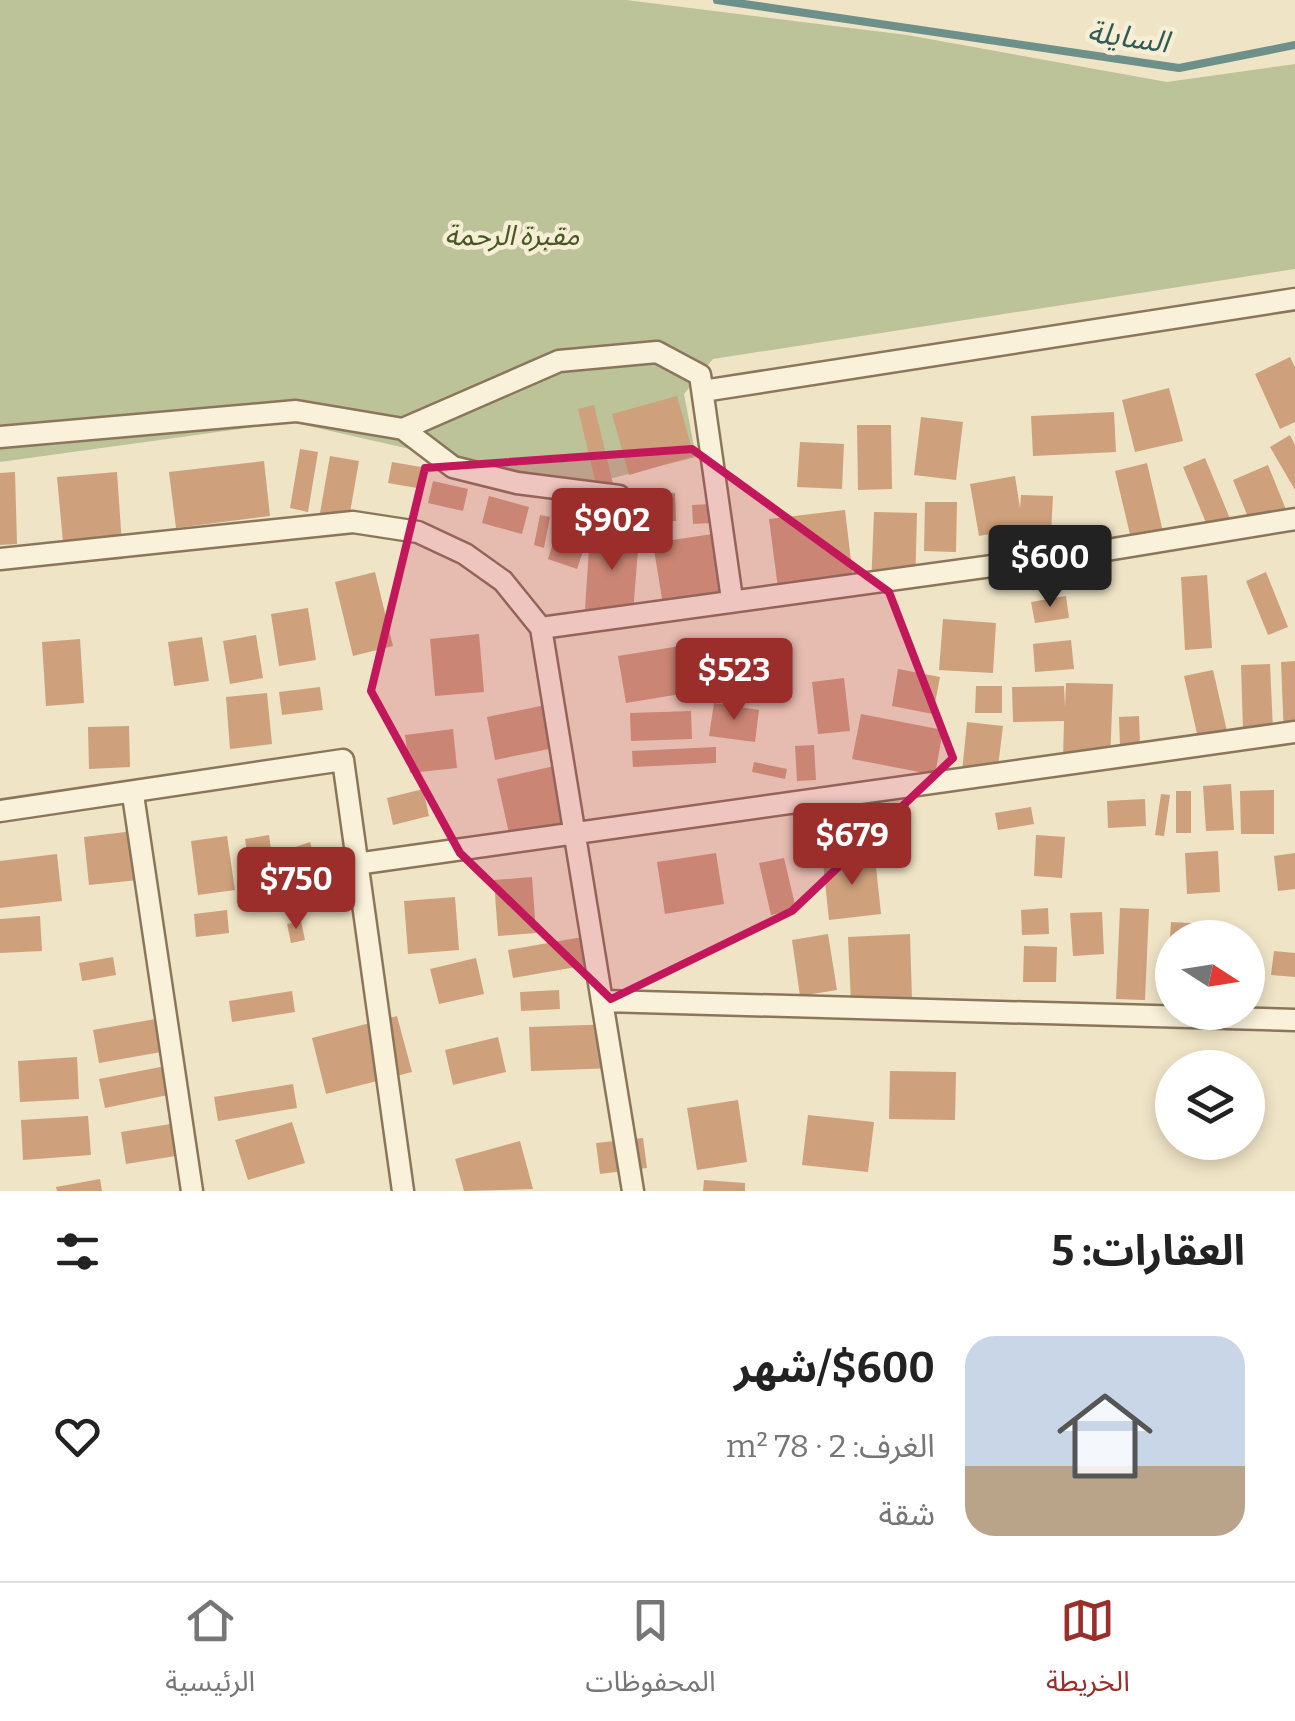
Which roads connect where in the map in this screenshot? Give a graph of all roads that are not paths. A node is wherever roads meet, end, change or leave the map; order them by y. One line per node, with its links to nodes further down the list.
1 (1295, 299): 2 (street)
2 (703, 390): 3 (street); 8 (street)
3 (404, 430): 4 (street); 5 (street)
4 (0, 437)
5 (619, 496)
6 (1295, 518): 8 (street)
7 (0, 559): 9 (street)
8 (732, 598): 9 (street)
9 (541, 628): 13 (street)
10 (1295, 732): 13 (street)
11 (133, 794): 12 (street); 14 (street); 17 (street)
12 (0, 811)
13 (577, 833): 14 (street); 15 (street)
14 (356, 864): 18 (street)
15 (604, 1001): 16 (street); 19 (street)
16 (1295, 1020)
17 (192, 1191)
18 (404, 1191)
19 (633, 1191)

